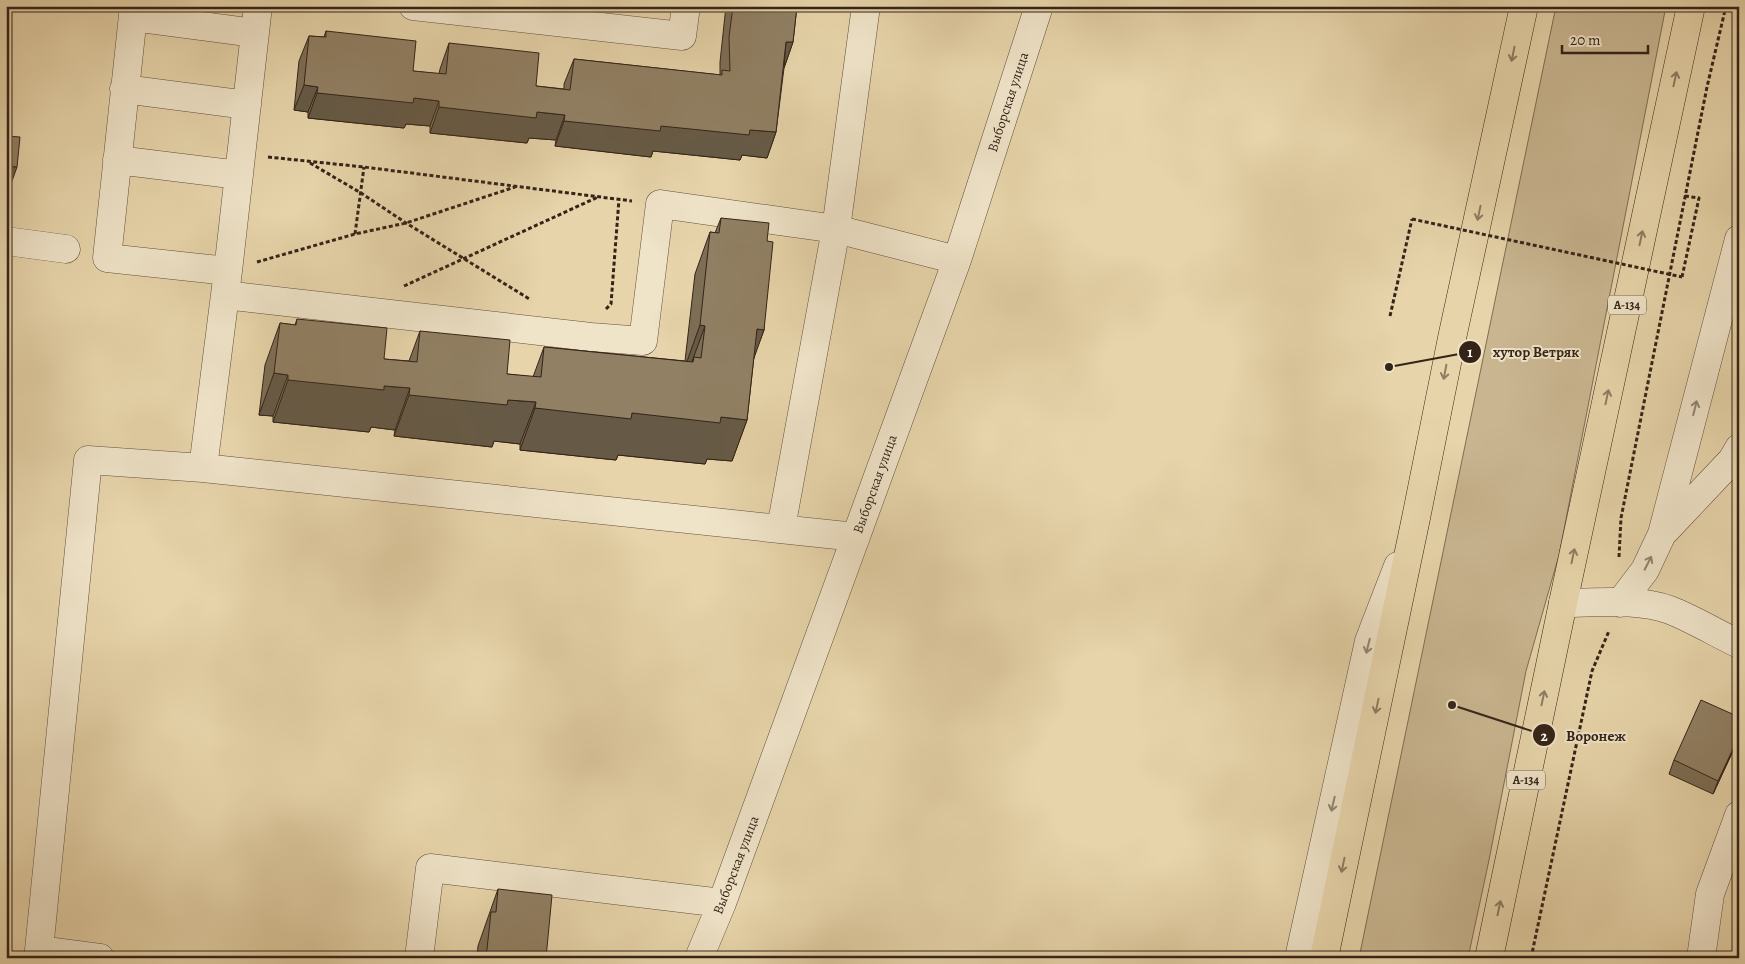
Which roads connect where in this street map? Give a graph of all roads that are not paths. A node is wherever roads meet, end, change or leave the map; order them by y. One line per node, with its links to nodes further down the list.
1 (686, 6): 6 (street)
2 (866, 6): 13 (street)
3 (1039, 6): 17 (street, Выборская улица)
4 (1524, 6): 21 (highway, one-way to 21)
5 (1691, 6): 25 (highway, А-134, one-way to 5)
6 (423, 7)
7 (133, 11): 8 (street); 9 (street)
8 (256, 19): 10 (street)
9 (124, 89): 10 (street); 11 (street)
10 (247, 105): 12 (street)
11 (117, 160): 12 (street); 18 (street)
12 (249, 162): 18 (street)
13 (836, 229): 17 (street); 18 (street); 22 (street)
14 (6, 241): 16 (street)
15 (1738, 242): 23 (street, one-way to 15)
16 (66, 249)
17 (957, 260): 24 (street, Выборская улица)
18 (227, 283): 20 (street)
19 (1739, 448): 23 (street)
20 (203, 468): 22 (street); 30 (street)
21 (1416, 518): 34 (street, one-way to 34); 35 (highway, one-way to 35)
22 (781, 528): 24 (street)
23 (1662, 534): 26 (street, one-way to 23)
24 (856, 537): 29 (street, Выборская улица)
25 (1563, 603): 26 (street); 36 (highway, А-134, one-way to 25)
26 (1620, 603): 27 (street)
27 (1739, 644)
28 (1739, 816): 37 (street)
29 (722, 903): 32 (street); 33 (street, Выборская улица)
30 (39, 954): 31 (street)
31 (100, 958)
32 (419, 958)
33 (698, 958)
34 (1299, 958)
35 (1324, 958)
36 (1489, 958)
37 (1701, 958)

